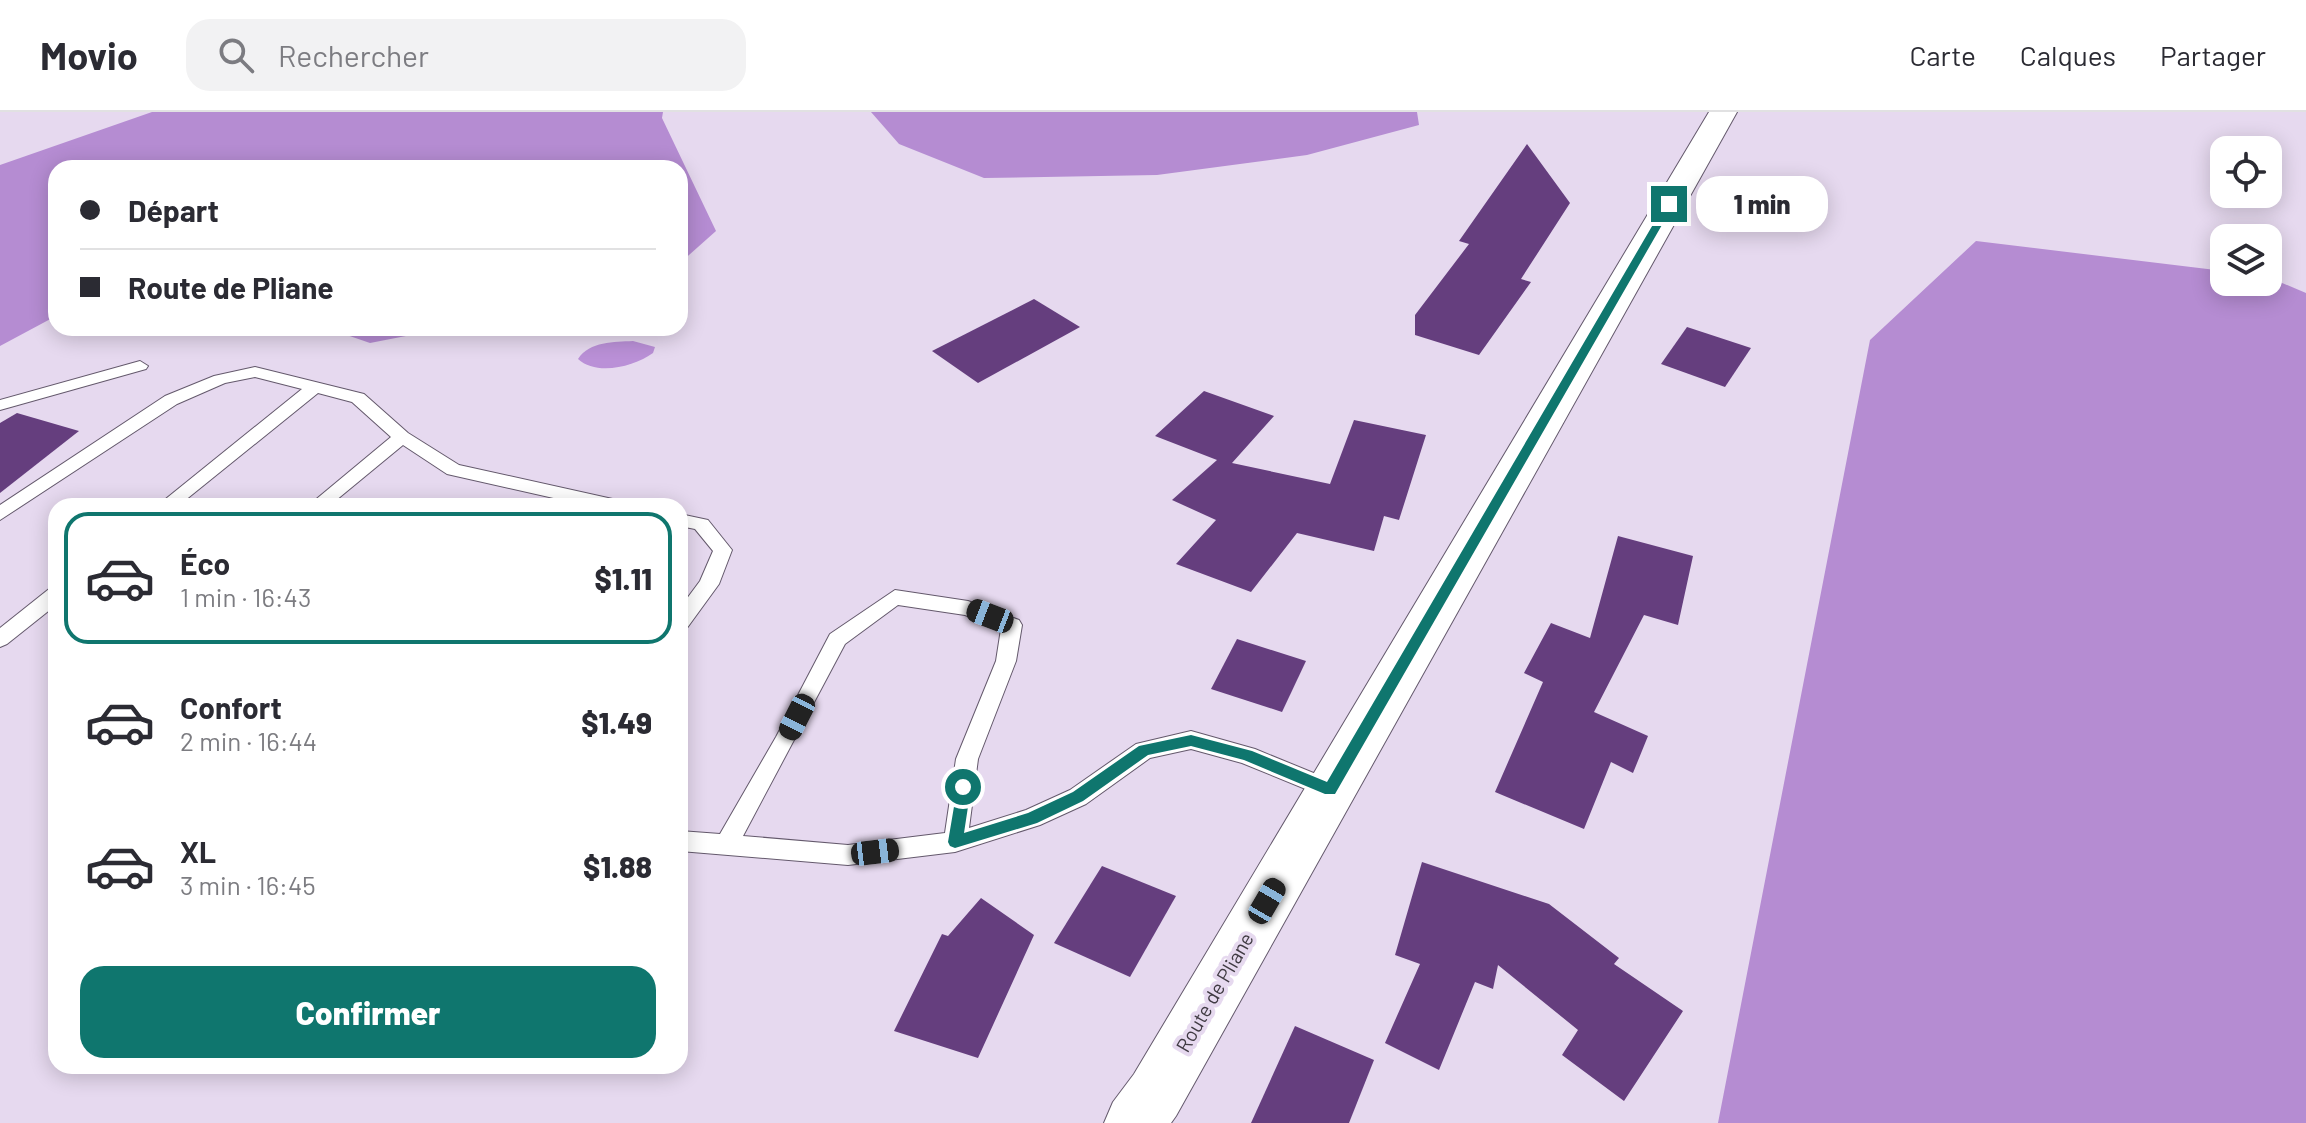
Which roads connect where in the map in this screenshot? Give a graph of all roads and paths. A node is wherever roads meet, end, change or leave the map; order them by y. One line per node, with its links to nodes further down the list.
1 (1723, 112): 14 (street, Route de Pliane)
2 (140, 366): 4 (lane)
3 (316, 386): 5 (lane); 6 (lane); 9 (lane)
4 (0, 405)
5 (402, 437): 7 (lane); 8 (lane)
6 (176, 498)
7 (327, 498)
8 (581, 498)
9 (0, 514)
10 (688, 522): 12 (lane)
11 (48, 600): 13 (lane)
12 (688, 612)
13 (0, 639)
14 (1330, 790): 16 (lane); 18 (street, Route de Pliane)
15 (688, 842): 17 (lane)
16 (955, 842): 17 (lane); 17 (lane)
17 (726, 845)
18 (1134, 1123)

